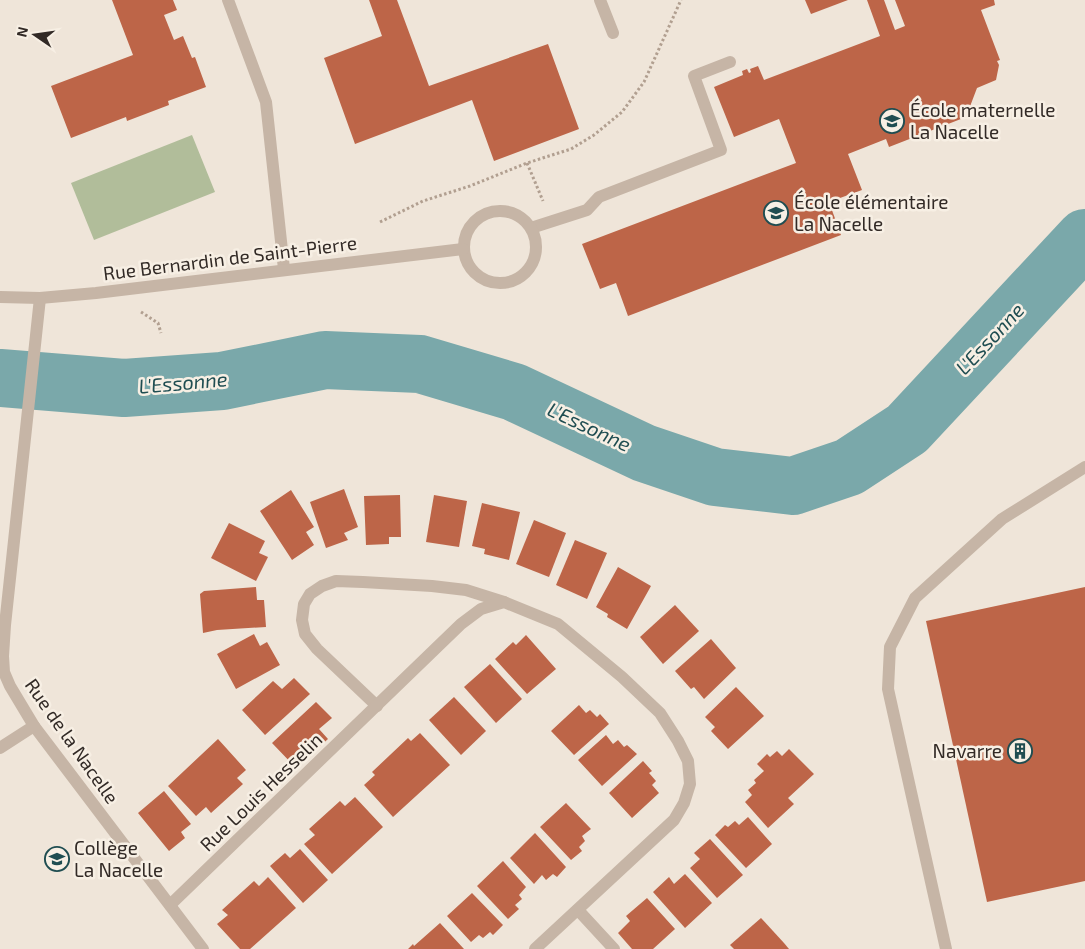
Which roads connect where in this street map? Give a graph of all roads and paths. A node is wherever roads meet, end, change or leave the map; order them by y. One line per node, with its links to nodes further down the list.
1 (228, 0): 11 (street)
2 (600, 0): 4 (street)
3 (681, 0): 6 (path)
4 (613, 33)
5 (730, 62): 7 (street)
6 (527, 163): 7 (path); 8 (path)
7 (559, 219): 9 (street)
8 (380, 222)
9 (532, 228): 10 (street); 10 (street)
10 (464, 249): 11 (street, Rue Bernardin de Saint-Pierre)
11 (284, 269): 13 (street, Rue Bernardin de Saint-Pierre)
12 (0, 297): 13 (street, Rue Bernardin de Saint-Pierre)
13 (40, 298): 19 (street, Rue de la Nacelle)
14 (135, 308): 15 (path)
15 (161, 333)
16 (1085, 467): 26 (street)
17 (504, 602): 18 (street, Rue Louis Hesselin); 18 (street); 22 (street)
18 (378, 706): 21 (street, Rue Louis Hesselin)
19 (34, 726): 20 (street); 21 (street, Rue de la Nacelle)
20 (0, 748)
21 (170, 905): 23 (street, Rue de la Nacelle)
22 (578, 910): 24 (street); 25 (street)
23 (203, 949)
24 (535, 949)
25 (614, 949)
26 (946, 949)

